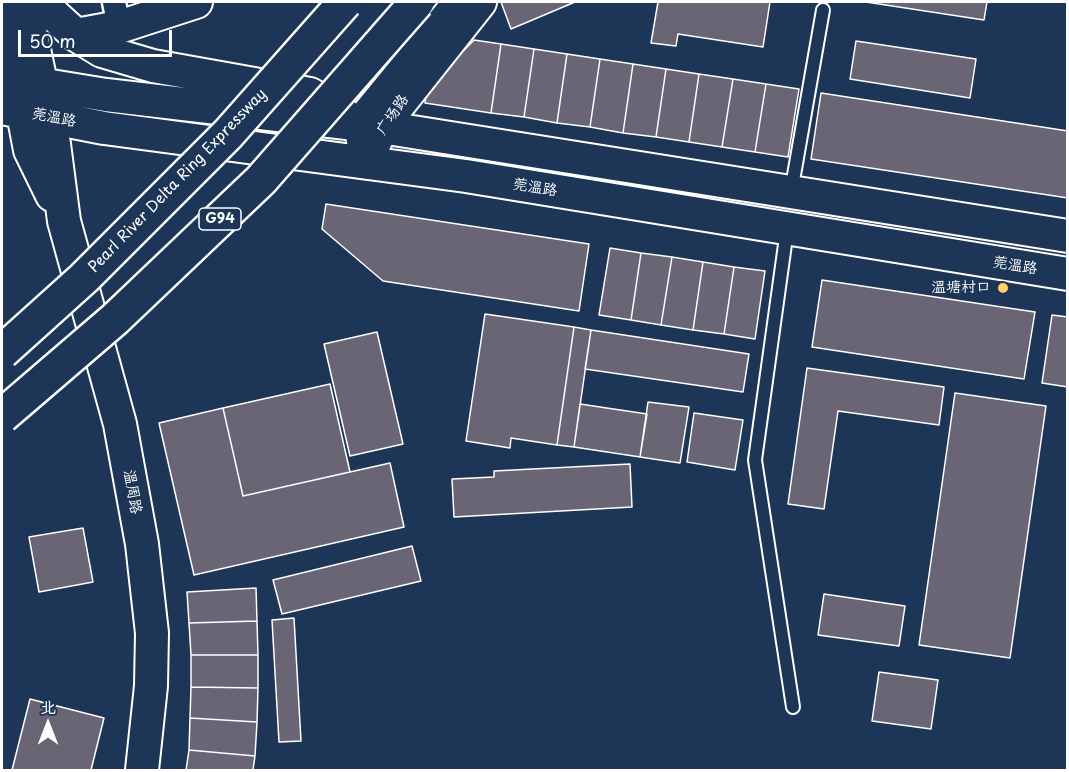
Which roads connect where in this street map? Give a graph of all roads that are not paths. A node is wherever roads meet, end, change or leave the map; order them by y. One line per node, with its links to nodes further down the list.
1 (2, 2): 12 (main road, 温周路)
2 (24, 2): 12 (main road, 温周路)
3 (44, 2): 11 (main road)
4 (196, 2): 10 (main road)
5 (345, 2): 20 (highway, Pearl River Delta Ring Expressway, bridge)
6 (417, 2): 21 (highway, G94, bridge)
7 (460, 2): 14 (main road, 广场路)
8 (480, 2): 14 (main road, 广场路)
9 (823, 10): 16 (lane)
10 (117, 14): 11 (main road)
11 (76, 35): 14 (main road)
12 (20, 81): 13 (main road, 温周路); 14 (main road, 莞温路)
13 (24, 113): 15 (main road, 莞温路); 23 (main road, 温周路)
14 (371, 126): 15 (main road, 广场路); 16 (main road, 莞温路)
15 (367, 163): 17 (main road, 莞温路)
16 (791, 193): 18 (main road, 莞温路)
17 (787, 229): 19 (main road, 莞温路); 22 (lane)
18 (1068, 236)
19 (1068, 274)
20 (2, 352)
21 (2, 416)
22 (793, 707)
23 (142, 771)

